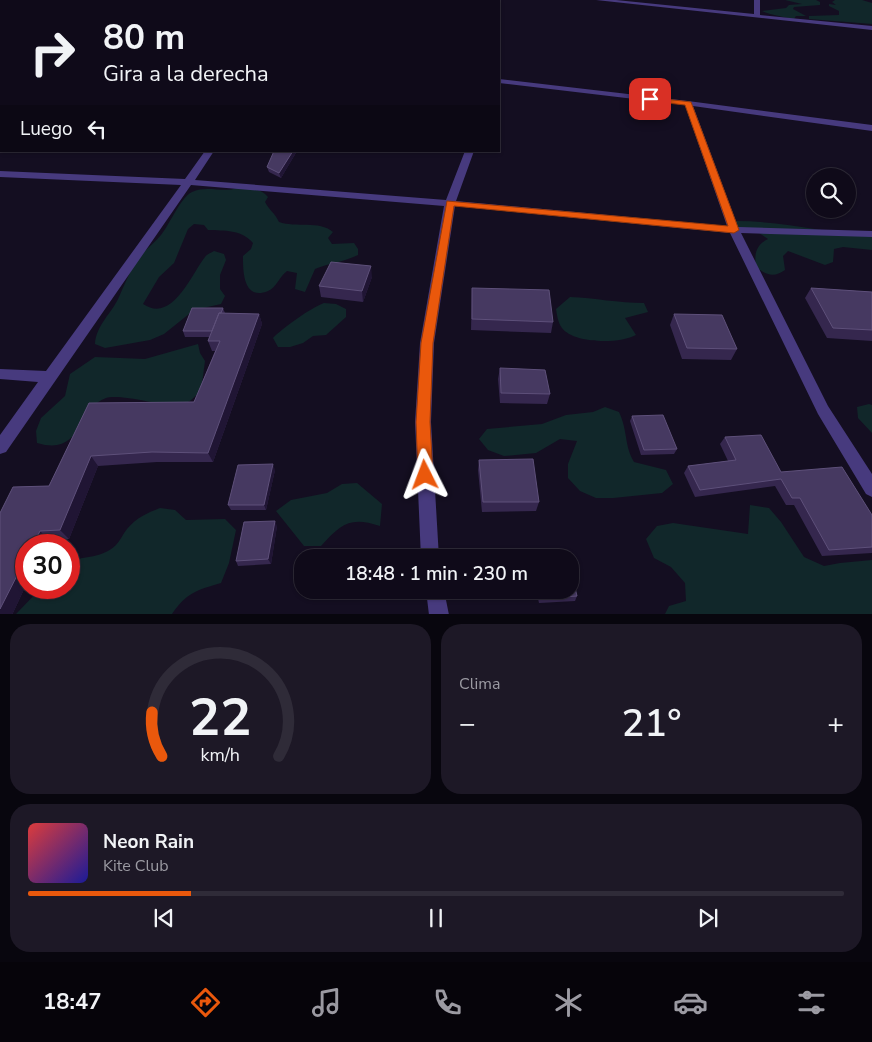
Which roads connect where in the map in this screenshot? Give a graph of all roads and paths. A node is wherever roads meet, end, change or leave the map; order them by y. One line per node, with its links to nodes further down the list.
1 (599, 0): 3 (street)
2 (757, 0): 3 (street)
3 (757, 16): 4 (street)
4 (872, 28)
5 (500, 82): 6 (street)
6 (688, 103): 7 (street); 13 (street)
7 (872, 128)
8 (209, 152): 11 (street)
9 (470, 152): 12 (street)
10 (0, 174): 11 (street)
11 (188, 182): 12 (street); 16 (street)
12 (450, 203): 13 (street); 19 (street)
13 (734, 230): 14 (street); 18 (street)
14 (872, 234)
15 (0, 374): 16 (street)
16 (50, 377): 17 (street)
17 (0, 448)
18 (872, 489)
19 (430, 549)
20 (436, 599): 21 (street)
21 (439, 614)

